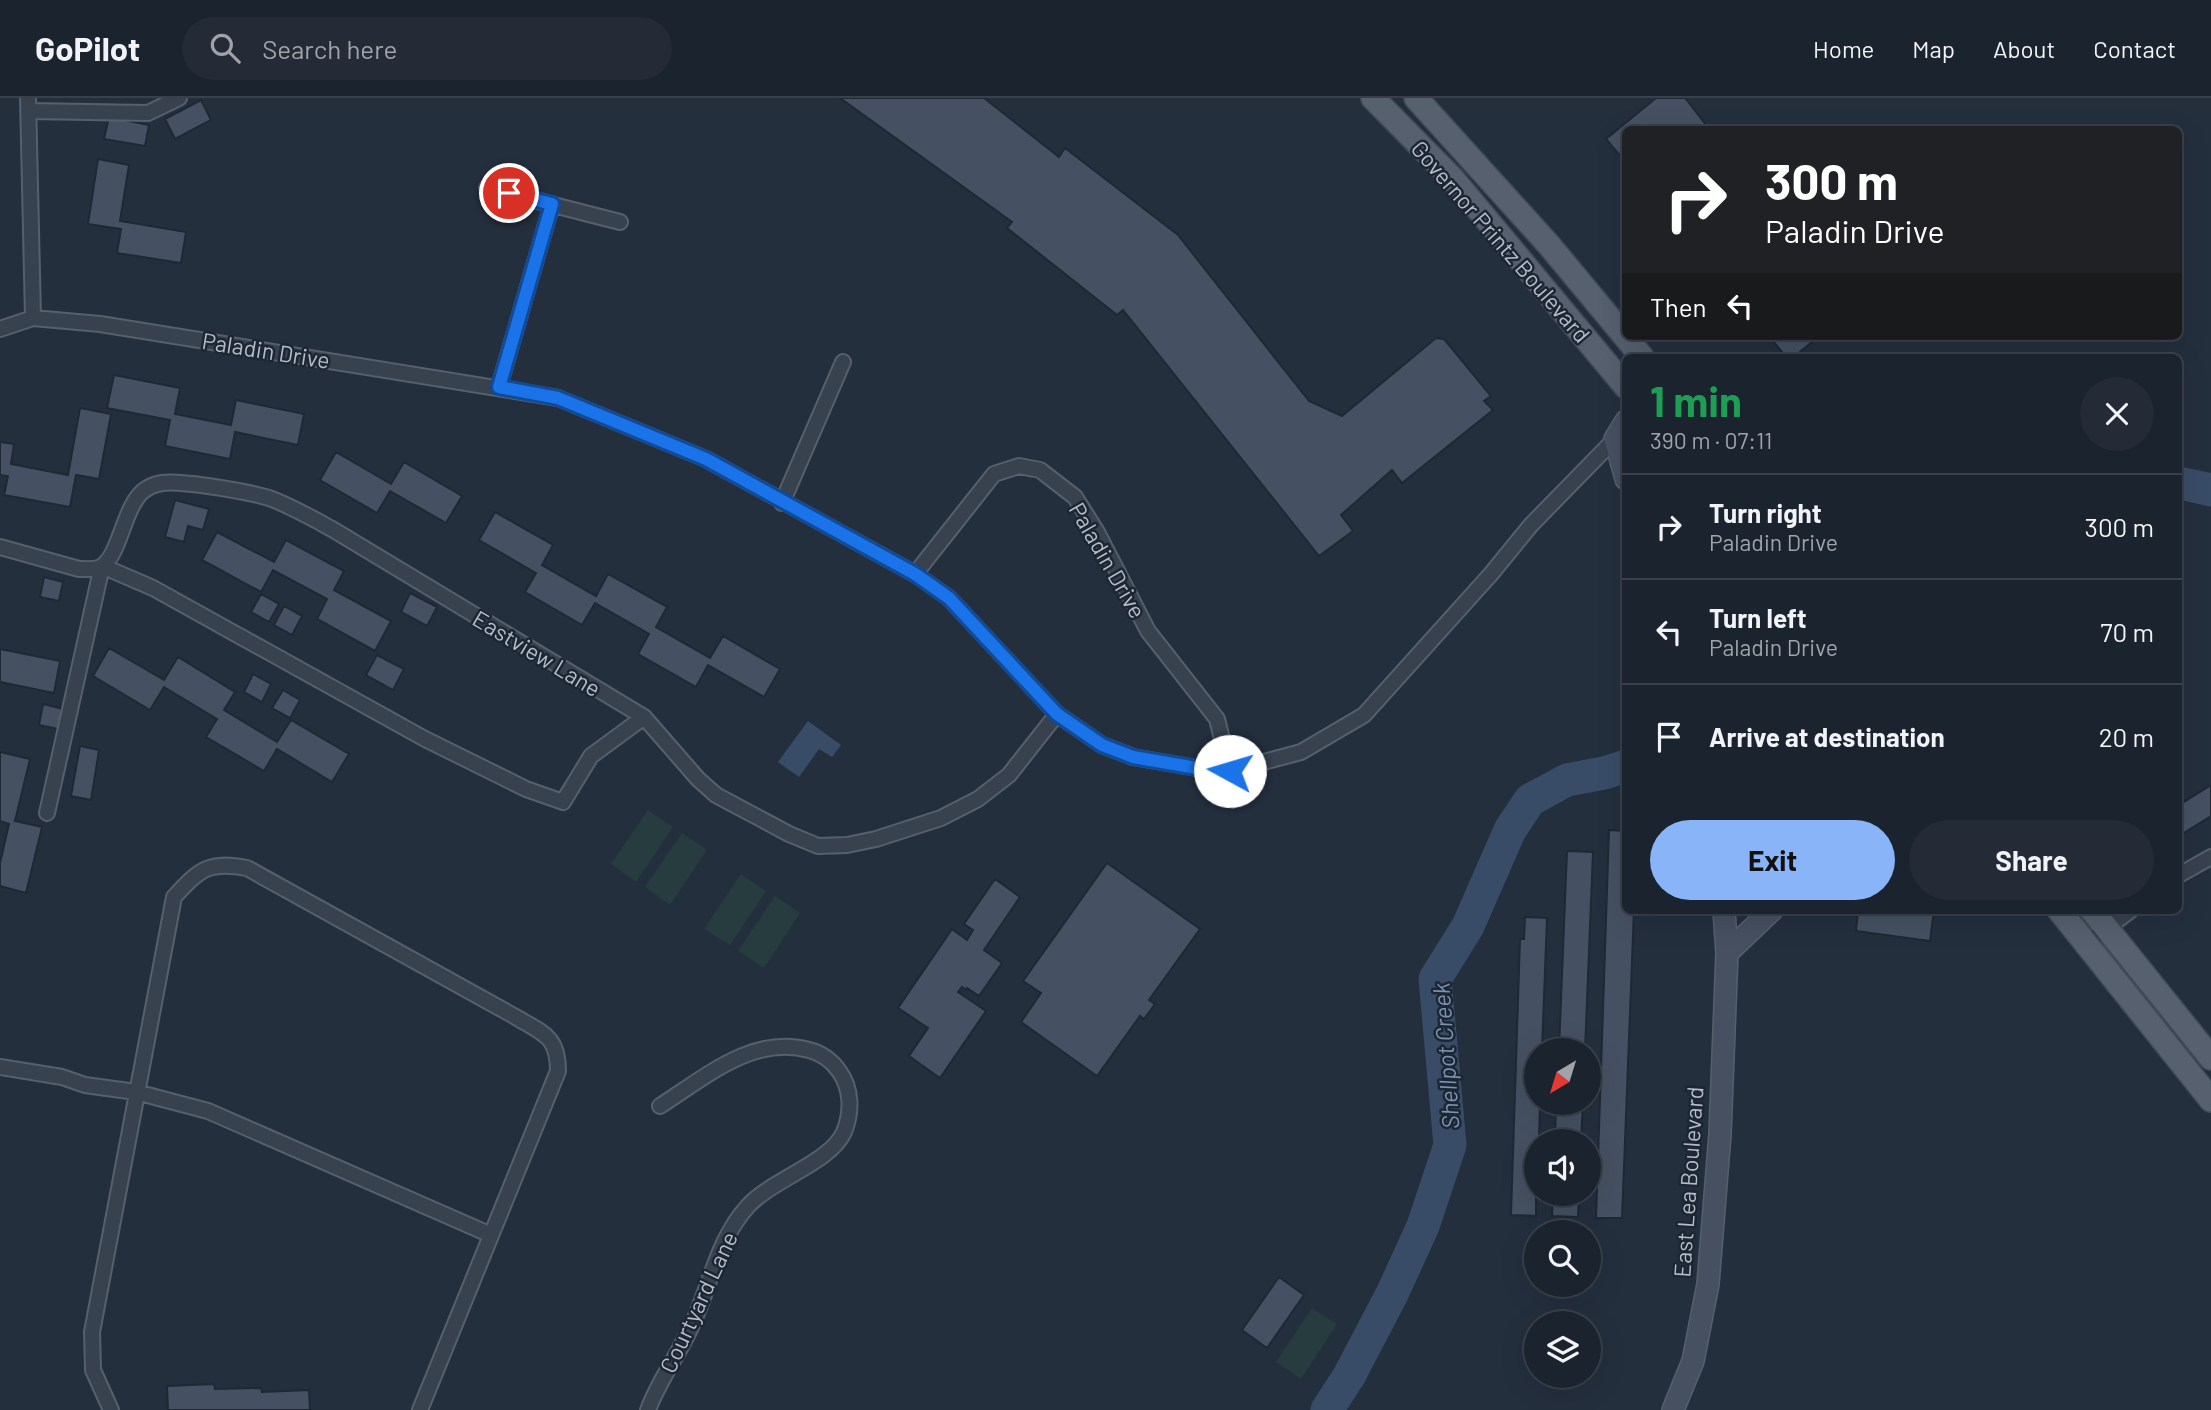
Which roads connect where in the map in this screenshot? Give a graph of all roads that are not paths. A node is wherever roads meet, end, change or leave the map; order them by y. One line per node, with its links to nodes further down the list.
1 (179, 98): 5 (street)
2 (1373, 98): 16 (main road, Governor Printz Boulevard)
3 (1395, 98): 7 (main road)
4 (1416, 98): 7 (main road, Governor Printz Boulevard)
5 (28, 105): 10 (street)
6 (487, 188): 8 (street)
7 (1503, 195): 12 (main road, Governor Printz Boulevard)
8 (552, 204): 9 (street); 17 (street)
9 (620, 222)
10 (33, 318): 11 (street, Paladin Drive); 17 (street, Paladin Drive)
11 (0, 328)
12 (1622, 333)
13 (1628, 340): 14 (main road, Governor Printz Boulevard)
14 (1640, 354)
15 (843, 362): 19 (street)
16 (1622, 382)
17 (499, 387): 19 (street, Paladin Drive)
18 (1620, 430): 25 (street, Paladin Drive)
19 (782, 503): 22 (street, Paladin Drive)
20 (0, 547): 21 (street)
21 (102, 566): 24 (street); 24 (street, Eastview Lane); 26 (street)
22 (915, 574): 23 (street, Paladin Drive); 25 (street, Paladin Drive)
23 (1057, 714): 24 (street, Eastview Lane); 25 (street, Paladin Drive)
24 (644, 717)
25 (1230, 771)
26 (47, 813)
27 (2211, 857): 28 (street)
28 (2182, 873)
29 (1724, 914): 35 (street, East Lea Boulevard)
30 (1768, 914): 35 (street)
31 (2062, 914): 34 (main road)
32 (2117, 914): 33 (street)
33 (2099, 919): 34 (street); 36 (main road)
34 (2086, 944): 39 (main road)
35 (1727, 953): 45 (street, East Lea Boulevard)
36 (2211, 1058)
37 (0, 1067): 38 (street)
38 (136, 1092): 41 (street); 41 (street); 42 (street)
39 (2211, 1100)
40 (660, 1105): 44 (street, Courtyard Lane)
41 (491, 1236): 43 (street)
42 (111, 1410)
43 (420, 1410)
44 (648, 1410)
45 (1673, 1410)

